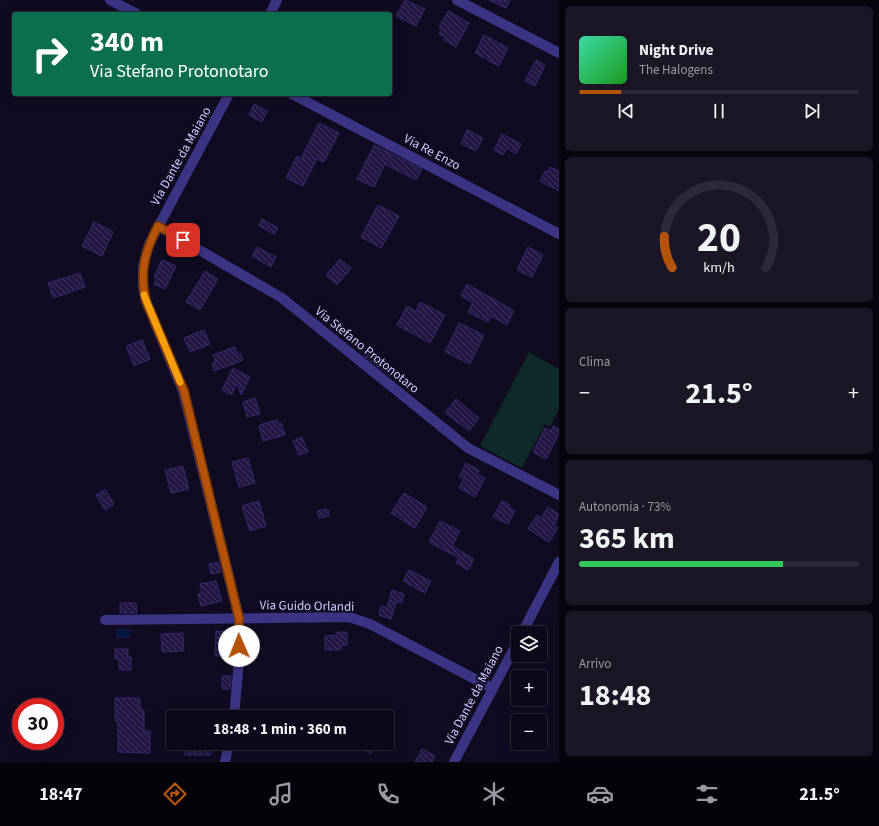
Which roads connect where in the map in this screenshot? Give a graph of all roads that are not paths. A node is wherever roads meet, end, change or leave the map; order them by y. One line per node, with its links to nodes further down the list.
1 (110, 0): 4 (street)
2 (278, 0): 5 (street)
3 (457, 0): 6 (street)
4 (133, 12)
5 (271, 12)
6 (559, 53)
7 (228, 96): 9 (street, Via Dante da Maiano)
8 (296, 96): 10 (street, Via Re Enzo)
9 (158, 226): 11 (street, Via Stefano Protonotaro); 13 (street, Via Dante da Maiano)
10 (559, 234)
11 (559, 495)
12 (559, 562): 15 (street)
13 (239, 618): 14 (street, Via Guido Orlandi); 17 (street, Via Guido Orlandi); 18 (street, Via Dante da Maiano)
14 (104, 620)
15 (526, 626)
16 (511, 654): 17 (street, Via Dante da Maiano)
17 (492, 688): 21 (street, Via Dante da Maiano)
18 (235, 710)
19 (228, 750): 20 (street)
20 (225, 762)
21 (454, 762)

